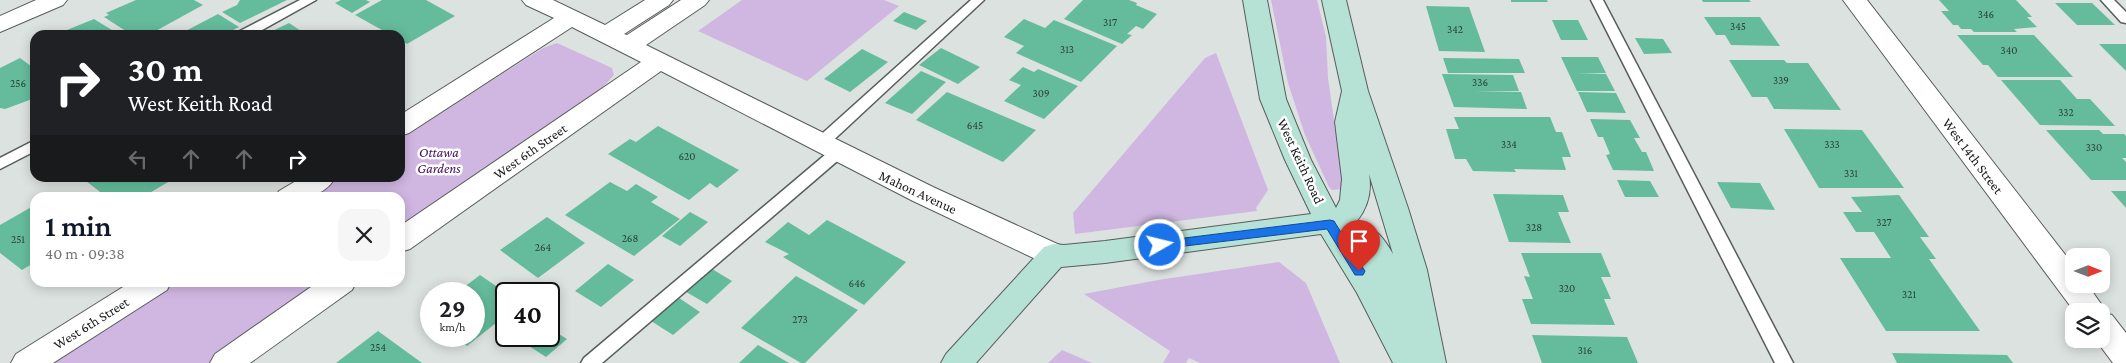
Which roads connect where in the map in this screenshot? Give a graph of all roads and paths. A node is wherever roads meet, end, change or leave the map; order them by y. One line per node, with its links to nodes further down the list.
1 (54, 0): 14 (street)
2 (310, 0): 15 (lane)
3 (534, 0): 12 (street, Mahon Avenue)
4 (661, 0): 16 (street)
5 (697, 0): 16 (street)
6 (978, 0): 20 (lane)
7 (1255, 0): 25 (main road, West Keith Road)
8 (1334, 0): 18 (main road, West Keith Road)
9 (1597, 0): 38 (lane)
10 (1855, 0): 30 (street, West 14th Street)
11 (2107, 0): 13 (lane)
12 (572, 17): 16 (street, Mahon Avenue); 19 (street)
13 (2126, 19)
14 (0, 26)
15 (253, 30)
16 (618, 40): 17 (street, Mahon Avenue)
17 (659, 61): 20 (street, Mahon Avenue); 26 (street, West 6th Street)
18 (1355, 91): 25 (main road); 32 (main road, West Keith Road)
19 (405, 124)
20 (829, 148): 27 (street, Mahon Avenue); 36 (lane)
21 (30, 149): 22 (lane)
22 (0, 164)
23 (315, 182): 24 (street)
24 (299, 192)
25 (1330, 224): 27 (main road, Mahon Avenue); 32 (main road, West Keith Road)
26 (405, 238)
27 (1054, 255): 37 (main road)
28 (148, 287): 34 (street, West 6th Street)
29 (334, 287): 35 (street)
30 (2086, 303)
31 (2110, 336): 33 (street)
32 (1422, 357)
33 (2126, 357)
34 (27, 363)
35 (226, 363)
36 (590, 363)
37 (957, 363)
38 (1784, 363)

